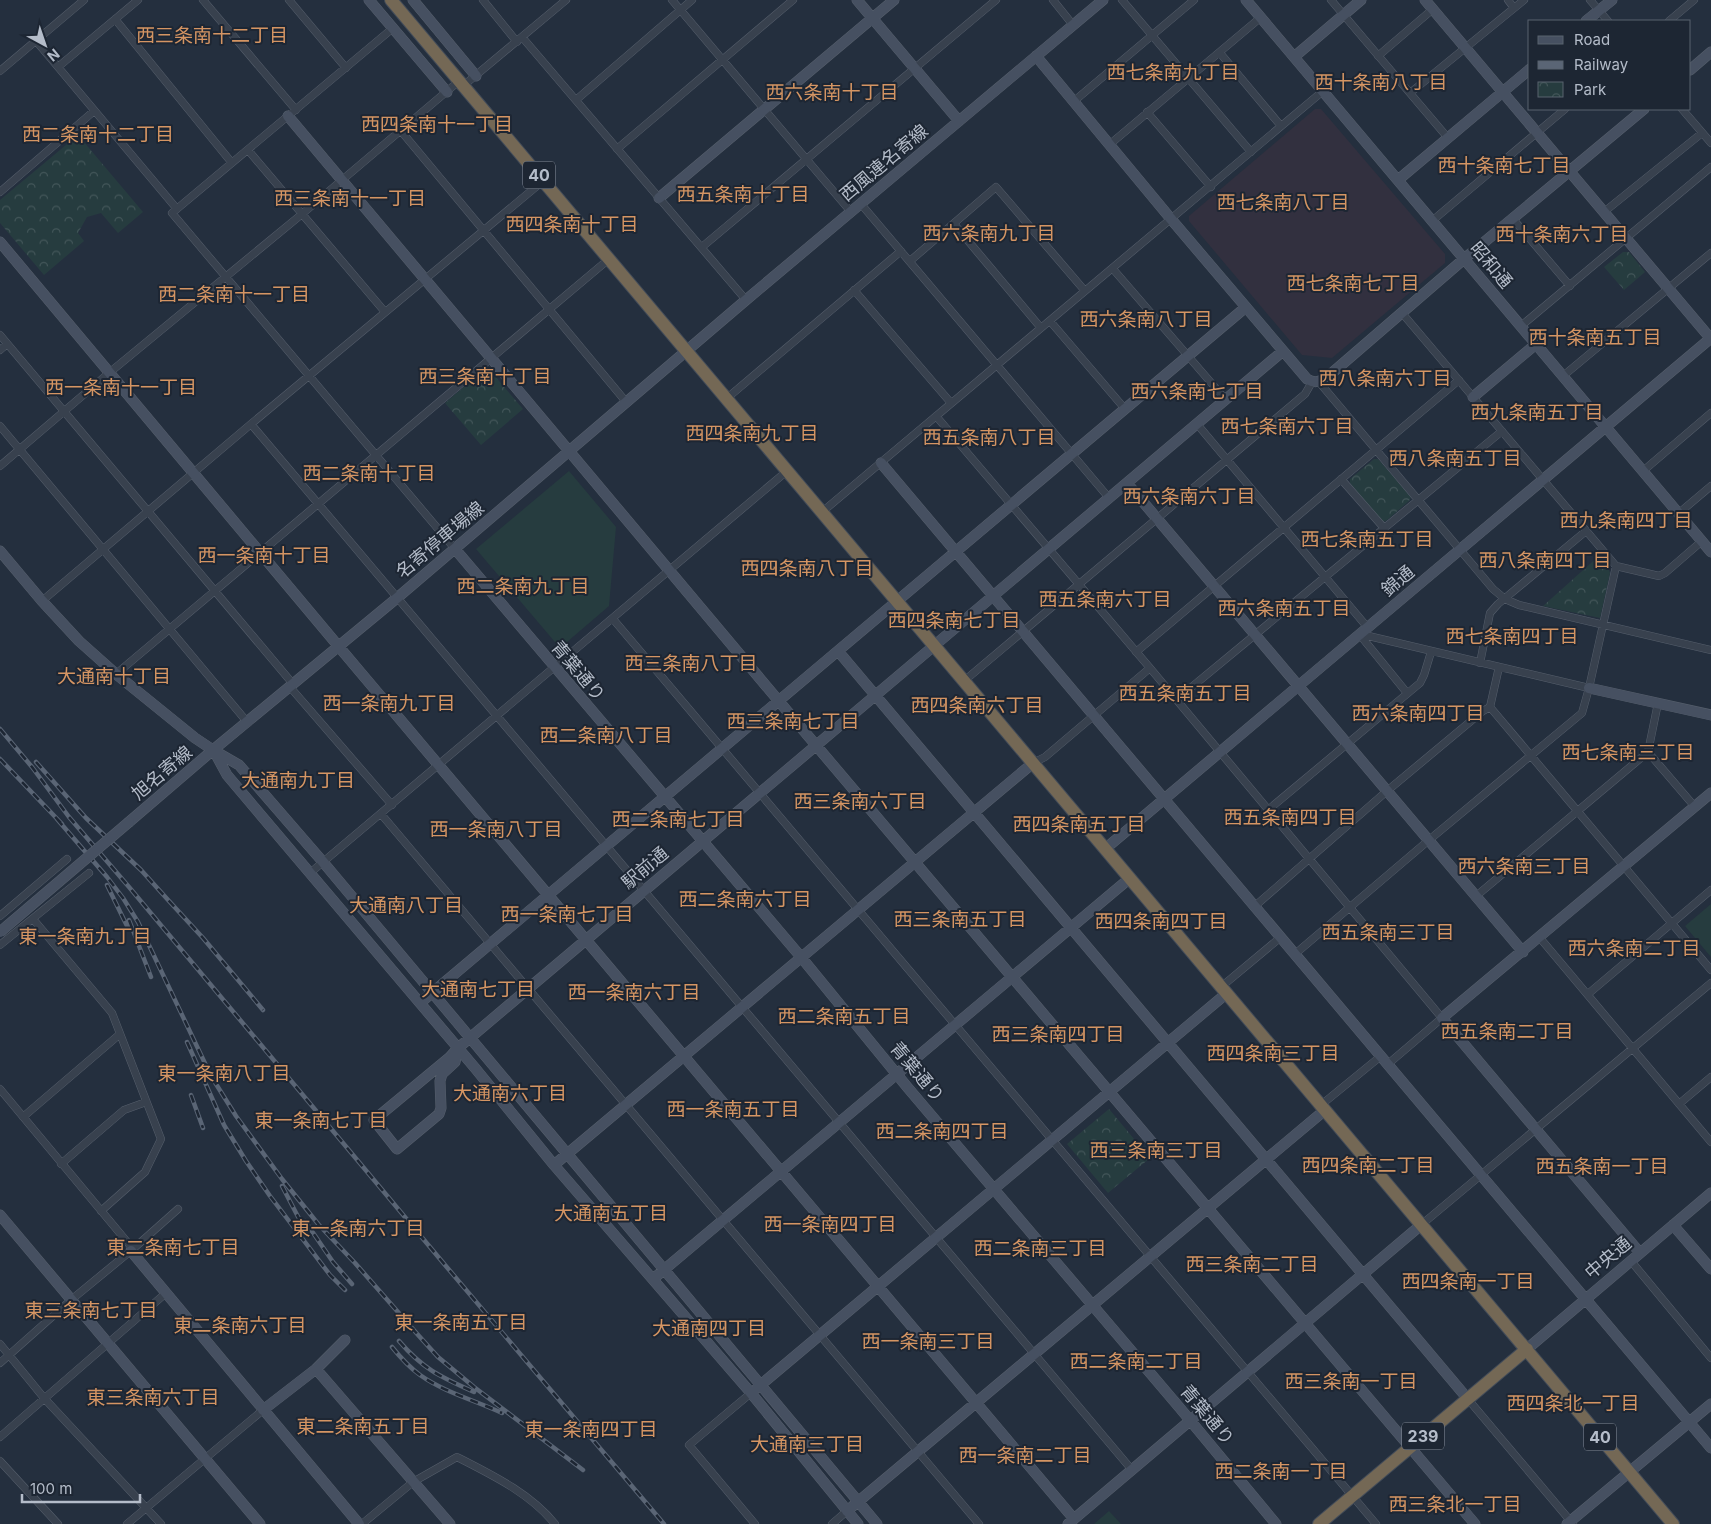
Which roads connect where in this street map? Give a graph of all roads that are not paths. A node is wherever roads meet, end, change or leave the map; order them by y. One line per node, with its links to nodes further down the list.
1 (84, 0): 44 (street)
2 (138, 0): 36 (street)
3 (204, 0): 73 (street)
4 (289, 0): 53 (street)
5 (369, 0): 41 (street)
6 (391, 0): 60 (highway, 40)
7 (413, 0): 58 (street)
8 (483, 0): 43 (street)
9 (566, 0): 43 (street)
10 (672, 0): 31 (street)
11 (692, 0): 31 (street)
12 (793, 0): 51 (street)
13 (857, 0): 34 (street)
14 (894, 0): 34 (street)
15 (996, 0): 54 (street)
16 (1053, 0): 40 (street)
17 (1104, 0): 40 (street, 西風連名寄線)
18 (1122, 0): 42 (street)
19 (1194, 0): 42 (street)
20 (1246, 0): 35 (street, 昭和通)
21 (1331, 0): 33 (street)
22 (1361, 0): 33 (street)
23 (1425, 0): 30 (street)
24 (1508, 0): 29 (street)
25 (1524, 0): 29 (street)
26 (1590, 0): 32 (street)
27 (1612, 0): 32 (street)
28 (1694, 0): 39 (street)
29 (1514, 8): 45 (street)
30 (1433, 9): 45 (street); 49 (street)
31 (680, 10): 51 (street); 65 (street)
32 (1599, 11): 37 (street); 38 (street)
33 (1343, 15): 49 (street); 50 (street)
34 (872, 18): 54 (street); 67 (street)
35 (1260, 18): 47 (street); 50 (street, 昭和通)
36 (115, 19): 52 (street); 86 (street)
37 (1587, 20)
38 (1607, 20)
39 (1670, 20)
40 (1073, 25): 48 (street, 西風連名寄線)
41 (393, 28): 53 (street); 62 (street)
42 (1152, 36): 59 (street); 66 (street)
43 (520, 39): 58 (street); 65 (street)
44 (36, 41): 52 (street); 56 (street)
45 (1466, 48): 63 (street); 64 (street)
46 (1711, 52): 55 (street)
47 (1220, 53): 59 (street); 75 (street)
48 (1036, 56): 66 (street); 74 (street, 西風連名寄線)
49 (1378, 56): 64 (street)
50 (1294, 57): 61 (street, 昭和通)
51 (722, 59): 67 (street); 82 (street)
52 (58, 67): 71 (street)
53 (346, 68): 73 (street)
54 (914, 68): 74 (street); 85 (street)
55 (1691, 69)
56 (0, 71)
57 (1528, 71): 63 (street)
58 (476, 76): 60 (street)
59 (1188, 78): 72 (street); 84 (street)
60 (461, 84): 62 (street); 91 (highway, 40)
61 (1323, 91): 75 (street); 90 (street, 昭和通)
62 (446, 92): 76 (street)
63 (1502, 92): 77 (street); 79 (street)
64 (1410, 93): 79 (street)
65 (576, 100): 82 (street)
66 (1073, 102): 81 (street)
67 (764, 110): 85 (street); 94 (street)
68 (1564, 110): 77 (street)
69 (1643, 110): 88 (street)
70 (1683, 110): 78 (street)
71 (94, 111): 93 (street); 96 (street)
72 (1147, 112): 81 (street); 92 (street)
73 (292, 113): 83 (street); 89 (street)
74 (959, 121): 95 (street, 西風連名寄線)
75 (1281, 126): 84 (street)
76 (400, 131): 89 (street); 104 (street)
77 (1537, 133): 88 (street); 102 (street)
78 (1702, 133): 80 (street); 98 (street)
79 (1448, 138): 90 (street)
80 (1711, 143)
81 (1110, 145): 100 (street)
82 (616, 148): 94 (street)
83 (248, 150): 86 (street); 99 (street)
84 (1251, 152): 92 (street)
85 (806, 159): 97 (street); 107 (street)
86 (232, 163): 96 (street)
87 (1711, 167): 105 (street)
88 (1569, 171): 98 (street); 101 (street)
89 (342, 180): 99 (street); 115 (street)
90 (1398, 180): 102 (street, 昭和通)
91 (543, 181): 104 (street); 110 (highway, 40)
92 (1211, 186): 100 (street)
93 (0, 192)
94 (659, 198): 107 (street)
95 (861, 204): 97 (street, 西風連名寄線); 108 (street)
96 (177, 209): 114 (street)
97 (851, 212): 120 (street, 西風連名寄線)
98 (1604, 212): 105 (street)
99 (302, 214): 114 (street); 123 (street)
100 (1171, 219): 113 (street); 121 (street)
101 (1513, 219): 111 (street); 116 (street)
102 (1432, 221): 111 (street, 昭和通)
103 (954, 224): 112 (street); 119 (street); 127 (street)
104 (485, 231): 115 (street); 122 (street)
105 (1626, 239): 116 (street); 117 (street)
106 (0, 242): 138 (street)
107 (702, 247): 120 (street)
108 (901, 251): 112 (street); 118 (street)
109 (1711, 253): 117 (street)
110 (609, 258): 122 (street); 133 (highway, 40)
111 (1464, 259): 124 (street); 126 (street, 昭和通)
112 (910, 261): 137 (street)
113 (1112, 268): 119 (street); 135 (street)
114 (226, 276): 138 (street); 139 (street)
115 (426, 279): 123 (street); 136 (street)
116 (1570, 286): 126 (street)
117 (1668, 289): 129 (street); 140 (street)
118 (854, 290): 144 (street); 147 (street)
119 (1085, 292): 125 (street)
120 (746, 300): 133 (street, 西風連名寄線)
121 (1246, 307): 134 (street); 135 (street)
122 (549, 309): 136 (street); 146 (street)
123 (385, 312): 139 (street)
124 (1402, 313): 141 (street); 142 (street)
125 (1050, 321): 127 (street); 148 (street)
126 (1521, 326): 131 (street, 昭和通)
127 (1041, 328): 137 (street)
128 (0, 335): 130 (street)
129 (1711, 339): 155 (street, 錦通)
130 (8, 344): 132 (street); 149 (street)
131 (1536, 344): 140 (street, 昭和通); 143 (street)
132 (0, 350)
133 (686, 351): 144 (highway, 40); 146 (street, 名寄停車場線)
134 (1283, 351): 142 (street); 145 (street, 駅前通)
135 (1188, 356): 145 (street); 148 (street)
136 (492, 358): 159 (street); 161 (street)
137 (997, 365): 147 (street); 160 (street)
138 (109, 373): 149 (street); 167 (street)
139 (309, 375): 152 (street); 161 (street)
140 (1563, 376): 155 (street, 昭和通)
141 (1459, 380): 143 (street); 158 (street)
142 (1316, 382): 158 (street); 162 (street)
143 (1473, 397): 156 (street)
144 (726, 399): 165 (highway, 40)
145 (1226, 400): 153 (street, 駅前通)
146 (627, 403): 159 (street, 名寄停車場線)
147 (951, 404): 151 (street)
148 (1125, 409): 160 (street)
149 (64, 411): 157 (street); 176 (street)
150 (1711, 413): 166 (street)
151 (936, 416): 163 (street); 175 (street)
152 (251, 424): 167 (street); 174 (street)
153 (1197, 424): 162 (street); 170 (street, 駅前通)
154 (0, 426): 157 (street)
155 (1606, 427): 166 (street, 昭和通); 169 (street, 錦通)
156 (1502, 431): 169 (street); 173 (street)
157 (20, 450): 164 (street); 187 (street)
158 (1376, 450): 168 (street); 173 (street)
159 (570, 452): 184 (street, 名寄停車場線); 193 (street)
160 (1071, 454): 172 (street); 175 (street)
161 (376, 455): 174 (street); 184 (street)
162 (1227, 460): 179 (street); 180 (street)
163 (881, 463): 177 (street); 190 (street)
164 (0, 466)
165 (787, 471): 177 (highway, 40); 193 (street)
166 (1643, 471): 178 (street, 昭和通)
167 (194, 473): 176 (street); 189 (street)
168 (1341, 479): 180 (street); 181 (street)
169 (1544, 480): 182 (street); 186 (street, 錦通)
170 (1127, 483): 172 (street, 駅前通); 179 (street)
171 (1711, 486): 178 (street)
172 (1109, 498): 185 (street, 駅前通)
173 (1419, 500): 181 (street); 186 (street)
174 (318, 504): 189 (street); 199 (street)
175 (1011, 505): 185 (street); 190 (street)
176 (148, 512): 187 (street); 197 (street)
177 (822, 512): 202 (highway, 40)
178 (1678, 513): 183 (street, 昭和通)
179 (1158, 519): 195 (street); 196 (street)
180 (1283, 527): 194 (street); 196 (street)
181 (1384, 528): 194 (street)
182 (1586, 531): 192 (street); 200 (street)
183 (1702, 541): 191 (street, 昭和通); 192 (street)
184 (455, 549): 199 (street, 名寄停車場線); 217 (street, 青葉通り)
185 (1048, 549): 195 (street); 198 (street, 駅前通)
186 (1460, 549): 200 (street); 206 (street, 錦通)
187 (104, 550): 201 (street); 205 (street)
188 (0, 551): 201 (street, 旭名寄線)
189 (260, 552): 197 (street); 210 (street)
190 (956, 552): 198 (street); 202 (street)
191 (1711, 552)
192 (1616, 566): 204 (street)
193 (671, 570): 203 (street); 227 (street)
194 (1325, 576): 206 (street); 208 (street)
195 (1079, 585): 207 (street); 213 (street)
196 (1214, 585): 208 (street); 213 (street)
197 (214, 591): 205 (street); 222 (street)
198 (993, 596): 207 (street); 209 (street, 駅前通)
199 (397, 598): 210 (street, 名寄停車場線); 232 (street)
200 (1505, 599): 204 (street); 215 (street)
201 (42, 601): 219 (street, 旭名寄線)
202 (896, 602): 209 (highway, 40); 212 (street)
203 (613, 619): 217 (street); 236 (street)
204 (1602, 624): 211 (street); 223 (street)
205 (169, 628): 219 (street); 233 (street)
206 (1364, 631): 214 (street); 221 (street, 錦通); 224 (street)
207 (1024, 632): 220 (street); 230 (street)
208 (1256, 634): 221 (street); 226 (street)
209 (934, 646): 220 (highway, 40); 225 (street, 駅前通)
210 (339, 647): 222 (street, 名寄停車場線); 242 (street)
211 (1711, 650)
212 (838, 651): 225 (street); 227 (street)
213 (1136, 652): 218 (street)
214 (1430, 652): 215 (street); 224 (street)
215 (1480, 663): 216 (street)
216 (1499, 667): 223 (street); 229 (street)
217 (554, 668): 232 (street); 246 (street, 青葉通り)
218 (1150, 668): 226 (street); 230 (street)
219 (116, 674): 237 (street, 旭名寄線)
220 (964, 681): 241 (highway, 40)
221 (1299, 685): 234 (street); 238 (street, 錦通)
222 (292, 686): 233 (street, 名寄停車場線); 248 (street)
223 (1589, 688): 228 (street); 240 (street)
224 (1407, 693): 234 (street)
225 (875, 695): 235 (street, 駅前通); 252 (street)
226 (1176, 700): 238 (street)
227 (779, 701): 235 (street); 236 (street)
228 (1658, 703): 231 (street); 239 (street)
229 (1490, 707): 240 (street); 243 (street)
230 (1094, 715): 241 (street); 247 (street)
231 (1711, 715)
232 (498, 716): 242 (street); 256 (street)
233 (248, 723): 237 (street, 名寄停車場線)
234 (1347, 743): 243 (street); 250 (street)
235 (817, 745): 244 (street, 駅前通); 260 (street)
236 (723, 748): 244 (street); 246 (street)
237 (213, 750): 261 (street); 264 (street); 277 (street, 旭名寄線, bridge)
238 (1220, 752): 247 (street, 錦通); 250 (street)
239 (1648, 752): 249 (street); 251 (street)
240 (1531, 755): 251 (street); 254 (street)
241 (1033, 763): 252 (street); 257 (highway, 40)
242 (438, 765): 248 (street); 268 (street)
243 (1387, 791): 254 (street); 258 (street)
244 (760, 792): 255 (street, 駅前通); 272 (street)
245 (1711, 794): 249 (street)
246 (665, 798): 255 (street, 青葉通り); 256 (street)
247 (1164, 798): 257 (street, 錦通); 270 (street)
248 (392, 805): 253 (street)
249 (1695, 807): 262 (street)
250 (1268, 810): 258 (street)
251 (1578, 811): 262 (street); 269 (street)
252 (974, 813): 260 (street); 276 (street)
253 (381, 814): 261 (street); 281 (street)
254 (1428, 840): 269 (street); 271 (street)
255 (702, 842): 266 (street, 駅前通); 285 (street, 青葉通り)
256 (607, 846): 266 (street); 268 (street)
257 (1105, 849): 265 (highway, 40)
258 (1309, 859): 270 (street); 271 (street)
259 (67, 860): 273 (street)
260 (916, 861): 272 (street); 287 (street)
261 (323, 862): 264 (street); 291 (street)
262 (1624, 866): 275 (street); 279 (street)
263 (90, 873): 274 (street)
264 (310, 873): 293 (street)
265 (1130, 878): 276 (street); 290 (highway, 40)
266 (644, 890): 280 (street, 駅前通); 294 (street)
267 (1711, 890): 275 (street)
268 (548, 896): 280 (street); 281 (street)
269 (1476, 897): 283 (street)
270 (1255, 906): 278 (street)
271 (1350, 908): 284 (street); 295 (street)
272 (858, 909): 285 (street); 296 (street)
273 (0, 916)
274 (33, 919): 282 (street); 297 (street)
275 (1672, 923): 286 (street); 292 (street)
276 (1071, 927): 287 (street); 299 (street)
277 (0, 932)
278 (1280, 937): 284 (street); 290 (street)
279 (1540, 938): 283 (street); 292 (street)
280 (586, 939): 289 (street, 駅前通); 302 (street)
281 (491, 944): 289 (street); 291 (street)
282 (0, 945)
283 (1523, 952): 295 (street)
284 (1296, 954): 303 (street)
285 (801, 957): 294 (street); 305 (street, 青葉通り)
286 (1711, 970)
287 (1013, 976): 296 (street); 308 (street)
288 (1711, 983): 301 (street)
289 (528, 988): 298 (street, 駅前通); 310 (street)
290 (1224, 990): 299 (street); 312 (highway, 40)
291 (432, 994): 293 (street); 298 (street)
292 (1588, 994): 301 (street)
293 (420, 1004): 300 (street)
294 (742, 1006): 302 (street); 314 (street)
295 (1442, 1018): 304 (street); 315 (street)
296 (955, 1024): 305 (street); 316 (street)
297 (120, 1034): 309 (street); 313 (street)
298 (470, 1038): 300 (street); 318 (street)
299 (1168, 1042): 308 (street); 319 (street)
300 (458, 1048): 300 (street); 321 (street)
301 (1632, 1049): 311 (street); 315 (street)
302 (683, 1055): 310 (street); 322 (street)
303 (1381, 1056): 304 (street); 312 (street)
304 (1388, 1064): 323 (street)
305 (897, 1074): 314 (street); 324 (street, 青葉通り)
306 (1711, 1077): 311 (street)
307 (0, 1090): 313 (street)
308 (1110, 1091): 316 (street); 326 (street)
309 (146, 1102): 320 (street); 328 (street)
310 (626, 1104): 318 (street); 330 (street)
311 (1679, 1104): 317 (street)
312 (1323, 1107): 319 (street); 331 (highway, 40)
313 (23, 1118): 320 (street)
314 (839, 1122): 322 (street); 333 (street)
315 (1536, 1129): 323 (street); 335 (street)
316 (1053, 1141): 324 (street); 336 (street)
317 (1711, 1142)
318 (566, 1154): 321 (street); 338 (street)
319 (1266, 1159): 326 (street); 340 (street)
320 (61, 1164): 328 (street)
321 (554, 1165): 341 (street)
322 (781, 1171): 330 (street); 342 (street)
323 (1481, 1175): 331 (street); 344 (street)
324 (994, 1190): 333 (street); 346 (street, 青葉通り)
325 (1711, 1194): 332 (street, 中央通)
326 (1208, 1208): 336 (street); 347 (street)
327 (178, 1209): 334 (street)
328 (101, 1211): 334 (street)
329 (0, 1215): 345 (street)
330 (722, 1219): 338 (street); 348 (street)
331 (1421, 1224): 340 (street); 352 (highway, 40)
332 (1673, 1225): 335 (street, 中央通); 339 (street)
333 (936, 1238): 342 (street); 353 (street)
334 (132, 1250): 343 (street); 345 (street)
335 (1640, 1253): 337 (street, 中央通)
336 (1150, 1256): 346 (street); 358 (street)
337 (1630, 1261): 344 (street, 中央通); 355 (street)
338 (664, 1269): 341 (street); 359 (street)
339 (1711, 1269)
340 (1364, 1275): 347 (street); 362 (street)
341 (652, 1279): 360 (street)
342 (878, 1286): 348 (street); 363 (street)
343 (166, 1293): 350 (street); 365 (street)
344 (1585, 1298): 352 (street, 中央通); 367 (street)
345 (71, 1300): 350 (street); 354 (street)
346 (1092, 1305): 353 (street); 366 (street, 青葉通り)
347 (1306, 1323): 358 (street); 369 (street)
348 (820, 1335): 359 (street); 371 (street)
349 (345, 1340): 357 (street)
350 (107, 1342): 361 (street); 372 (street)
351 (0, 1344): 354 (street)
352 (1527, 1349): 362 (highway, 239); 375 (highway, 40)
353 (1034, 1354): 363 (street); 374 (street)
354 (10, 1355): 356 (street); 361 (street)
355 (1711, 1358)
356 (0, 1363)
357 (316, 1369): 365 (street); 376 (street)
358 (1248, 1372): 366 (street); 377 (street)
359 (761, 1385): 360 (street); 378 (street)
360 (751, 1393): 380 (street); 390 (street)
361 (44, 1398): 368 (street); 379 (street)
362 (1467, 1398): 369 (highway, 239); 382 (street)
363 (976, 1403): 371 (street); 381 (street)
364 (1711, 1404): 367 (street)
365 (264, 1410): 372 (street); 387 (street)
366 (1191, 1421): 374 (street); 395 (street, 青葉通り)
367 (1689, 1422): 370 (street); 375 (street)
368 (0, 1437)
369 (1410, 1447): 377 (highway, 239); 398 (street)
370 (1711, 1448)
371 (919, 1452): 378 (street); 394 (street)
372 (205, 1458): 379 (street); 386 (street)
373 (0, 1462): 383 (street)
374 (1132, 1470): 381 (street)
375 (1629, 1472): 382 (street); 399 (highway, 40)
376 (413, 1482): 387 (street); 388 (street); 389 (street)
377 (1352, 1496): 396 (highway, 239); 397 (street)
378 (858, 1501): 380 (street); 393 (street)
379 (147, 1507): 384 (street); 385 (street)
380 (847, 1511): 391 (street); 392 (street)
381 (1071, 1521)
382 (1571, 1523)
383 (58, 1524)
384 (127, 1524)
385 (161, 1524)
386 (260, 1524)
387 (361, 1524)
388 (450, 1524)
389 (555, 1524)
390 (755, 1524)
391 (832, 1524)
392 (858, 1524)
393 (877, 1524)
394 (979, 1524)
395 (1276, 1524)
396 (1319, 1524)
397 (1376, 1524)
398 (1475, 1524)
399 (1673, 1524)

